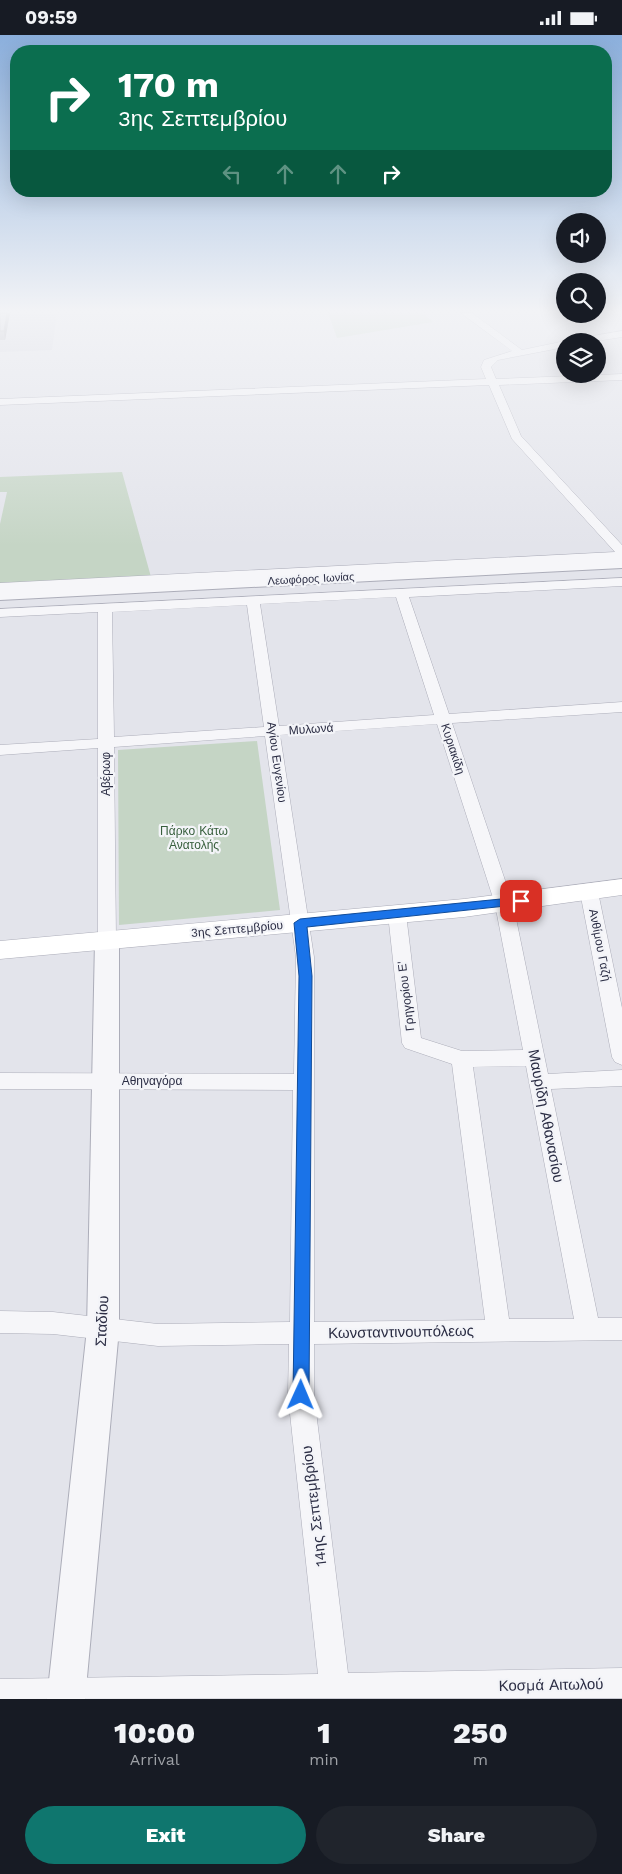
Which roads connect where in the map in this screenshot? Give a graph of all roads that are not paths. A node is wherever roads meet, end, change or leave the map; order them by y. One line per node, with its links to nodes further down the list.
1 (294, 391): 3 (street)
2 (495, 391): 4 (street)
3 (0, 402)
4 (622, 554): 8 (street, Λεωφόρος Ιωνίας)
5 (622, 563): 9 (street, Λεωφόρος Ιωνίας)
6 (622, 573): 12 (street, Λεωφόρος Ιωνίας)
7 (622, 582): 10 (street, Λεωφόρος Ιωνίας)
8 (0, 587)
9 (0, 595)
10 (402, 595): 11 (street, Λεωφόρος Ιωνίας); 16 (street, Κυριακίδη)
11 (253, 601): 13 (street, Λεωφόρος Ιωνίας); 17 (street, Αγίου Ευγενίου)
12 (0, 605)
13 (105, 607): 14 (street, Λεωφόρος Ιωνίας); 18 (street, Αβέρωφ)
14 (0, 613)
15 (622, 707): 16 (street, Μυλωνά)
16 (444, 719): 17 (street, Μυλωνά); 22 (street, Κυριακίδη)
17 (272, 732): 18 (street, Μυλωνά); 24 (street, Αγίου Ευγενίου)
18 (106, 743): 19 (street, Μυλωνά); 25 (street, Αβέρωφ)
19 (0, 750)
20 (622, 887): 21 (main road, 3ης Σεπτεμβρίου)
21 (590, 892): 22 (main road, 3ης Σεπτεμβρίου); 27 (street, Ανθίμου Γαζή)
22 (504, 904): 23 (main road, 3ης Σεπτεμβρίου); 28 (street, Μαυρίδη Αθανασίου)
23 (397, 914): 24 (main road, 3ης Σεπτεμβρίου); 29 (street, Γρηγορίου Ε')
24 (300, 923): 25 (main road, 3ης Σεπτεμβρίου); 33 (street, 14ης Σεπτεμβρίου)
25 (107, 941): 26 (main road, 3ης Σεπτεμβρίου); 32 (street, Σταδίου)
26 (0, 950)
27 (622, 1057)
28 (535, 1058): 29 (street, Γρηγορίου Ε'); 34 (street, Μαυρίδη Αθανασίου)
29 (462, 1059): 39 (street)
30 (622, 1078): 34 (street)
31 (0, 1081): 32 (street, Αθηναγόρα)
32 (107, 1081): 33 (street, Αθηναγόρα); 36 (street, Σταδίου)
33 (305, 1082): 40 (street, 14ης Σεπτεμβρίου)
34 (540, 1082): 37 (street, Μαυρίδη Αθανασίου)
35 (0, 1322): 36 (street, Κωνσταντινουπόλεως)
36 (103, 1329): 40 (street, Κωνσταντινουπόλεως); 44 (street, Σταδίου)
37 (588, 1329): 38 (street, Κωνσταντινουπόλεως); 39 (street, Κωνσταντινουπόλεως)
38 (622, 1329)
39 (499, 1331): 40 (street, Κωνσταντινουπόλεως)
40 (302, 1333): 43 (street, 14ης Σεπτεμβρίου)
41 (622, 1683): 43 (street, Κοσμά Αιτωλού)
42 (0, 1694): 44 (street, Κοσμά Αιτωλού)
43 (336, 1694): 44 (street, Κοσμά Αιτωλού)
44 (66, 1697)

